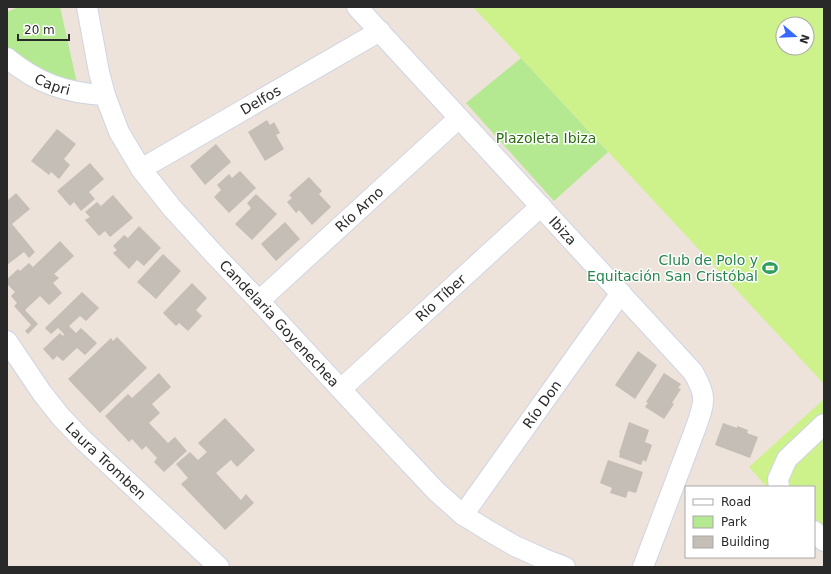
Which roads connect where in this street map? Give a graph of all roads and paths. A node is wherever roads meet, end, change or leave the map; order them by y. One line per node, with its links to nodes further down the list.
1 (87, 7): 5 (street, Candelaria Goyenechea)
2 (357, 7): 3 (street, Ibiza)
3 (380, 31): 6 (street, Ibiza); 7 (street, Delfos)
4 (7, 58): 5 (street, Capri)
5 (105, 95): 7 (street, Candelaria Goyenechea)
6 (459, 118): 8 (street, Ibiza); 10 (street, Río Arno)
7 (142, 169): 10 (street, Candelaria Goyenechea)
8 (541, 206): 9 (street, Ibiza); 12 (street, Río Tíber)
9 (621, 293): 15 (street, Río Don); 21 (street, Ibiza)
10 (259, 301): 12 (street, Candelaria Goyenechea)
11 (7, 342): 19 (street, Laura Tromben)
12 (341, 389): 15 (street, Candelaria Goyenechea)
13 (824, 424): 14 (street)
14 (779, 486)
15 (463, 515): 18 (street, Candelaria Goyenechea)
16 (815, 532): 17 (street)
17 (824, 541)
18 (542, 563): 20 (street, Candelaria Goyenechea)
19 (219, 567)
20 (566, 567)
21 (643, 567)

